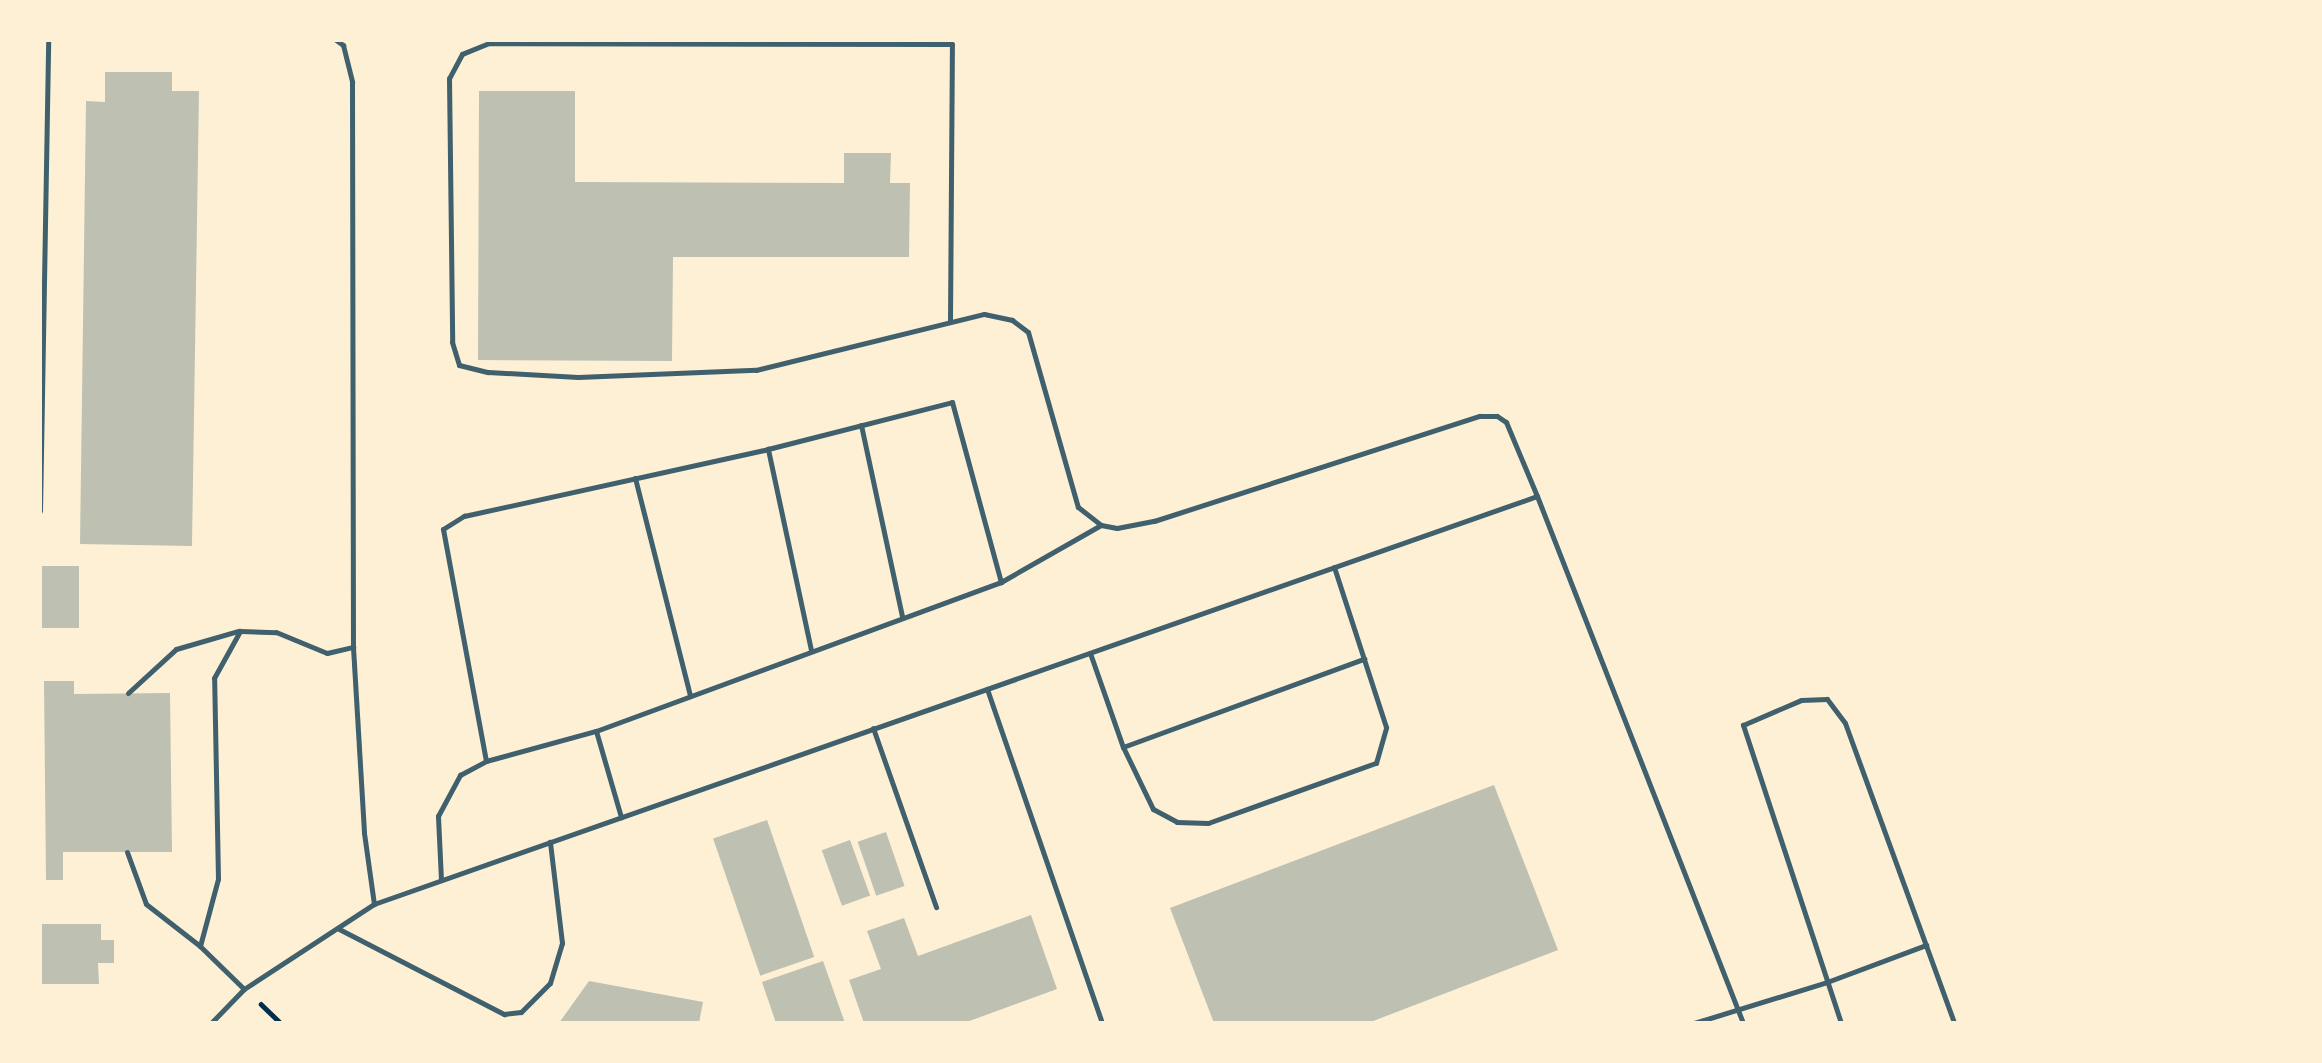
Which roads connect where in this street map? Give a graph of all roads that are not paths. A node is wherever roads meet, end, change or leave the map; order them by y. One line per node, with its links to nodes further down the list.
1 (48, 40): 8 (lane)
2 (337, 40): 14 (lane)
3 (950, 322): 3 (lane); 9 (lane)
4 (861, 425): 5 (lane); 11 (lane); 12 (lane)
5 (768, 449): 6 (lane); 15 (lane)
6 (635, 478): 20 (lane); 24 (lane)
7 (1536, 496): 9 (lane); 10 (lane); 36 (lane)
8 (40, 511)
9 (1101, 525): 11 (lane)
10 (1334, 567): 16 (lane); 17 (lane)
11 (1001, 583): 12 (lane)
12 (902, 617): 15 (lane)
13 (240, 631): 14 (lane); 19 (lane); 33 (lane)
14 (353, 648): 29 (lane)
15 (811, 650): 20 (lane)
16 (1090, 653): 18 (lane); 23 (lane)
17 (1364, 659): 23 (lane); 23 (lane)
18 (987, 689): 21 (lane); 38 (lane)
19 (128, 693)
20 (690, 696): 22 (lane)
21 (873, 728): 25 (lane); 30 (lane)
22 (596, 732): 24 (lane); 25 (lane)
23 (1123, 747)
24 (486, 761): 28 (lane)
25 (621, 817): 26 (lane)
26 (550, 842): 28 (lane); 31 (lane)
27 (127, 852): 33 (lane)
28 (442, 880): 29 (lane)
29 (374, 904): 31 (lane)
30 (936, 906)
31 (339, 929): 35 (lane)
32 (1926, 945): 34 (lane); 34 (lane); 42 (lane)
33 (200, 946): 35 (lane)
34 (1827, 982): 36 (lane); 41 (lane)
35 (244, 989): 37 (lane)
36 (1738, 1010): 39 (lane); 40 (lane)
37 (211, 1023)
38 (1102, 1023)
39 (1694, 1023)
40 (1743, 1023)
41 (1841, 1023)
42 (1954, 1023)

